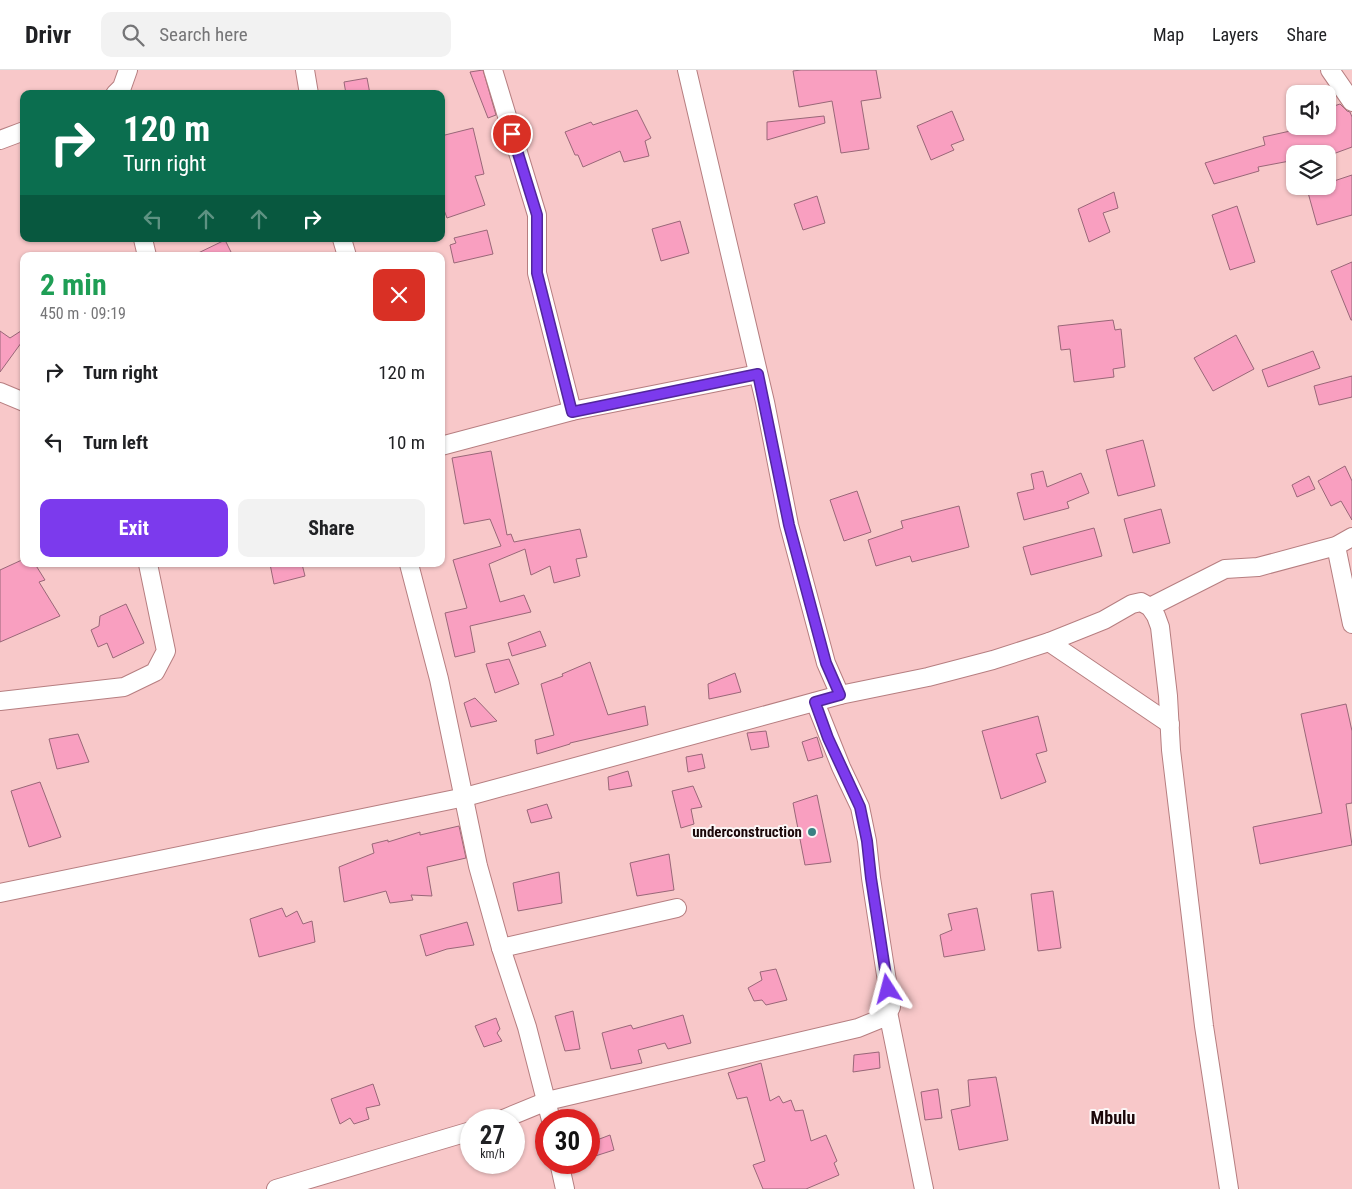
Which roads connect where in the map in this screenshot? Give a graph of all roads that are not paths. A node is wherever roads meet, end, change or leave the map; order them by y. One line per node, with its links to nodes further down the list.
1 (128, 70): 6 (street)
2 (305, 70): 7 (street)
3 (493, 70): 14 (street)
4 (687, 70): 11 (street)
5 (1330, 70): 8 (street)
6 (119, 90)
7 (308, 90)
8 (1352, 102)
9 (20, 132): 10 (street)
10 (0, 140)
11 (758, 374): 14 (street); 23 (street)
12 (0, 392): 13 (street)
13 (20, 400)
14 (572, 412): 15 (street)
15 (445, 445)
16 (1352, 538): 17 (street)
17 (1336, 546): 20 (street); 21 (street)
18 (149, 567): 24 (street)
19 (410, 567): 27 (street)
20 (1150, 606): 22 (street); 26 (street)
21 (1352, 624)
22 (1049, 642): 23 (street); 26 (street)
23 (840, 695): 25 (street)
24 (0, 701)
25 (815, 702): 27 (street); 31 (street)
26 (1170, 724): 40 (street)
27 (465, 797): 28 (street); 30 (street)
28 (0, 893)
29 (677, 908): 30 (street)
30 (501, 948): 32 (street)
31 (888, 1012): 32 (street); 39 (street)
32 (547, 1101): 33 (street); 34 (street)
33 (549, 1109)
34 (525, 1110)
35 (460, 1134): 37 (street)
36 (562, 1174): 38 (street)
37 (276, 1189)
38 (565, 1189)
39 (924, 1189)
40 (1230, 1189)

